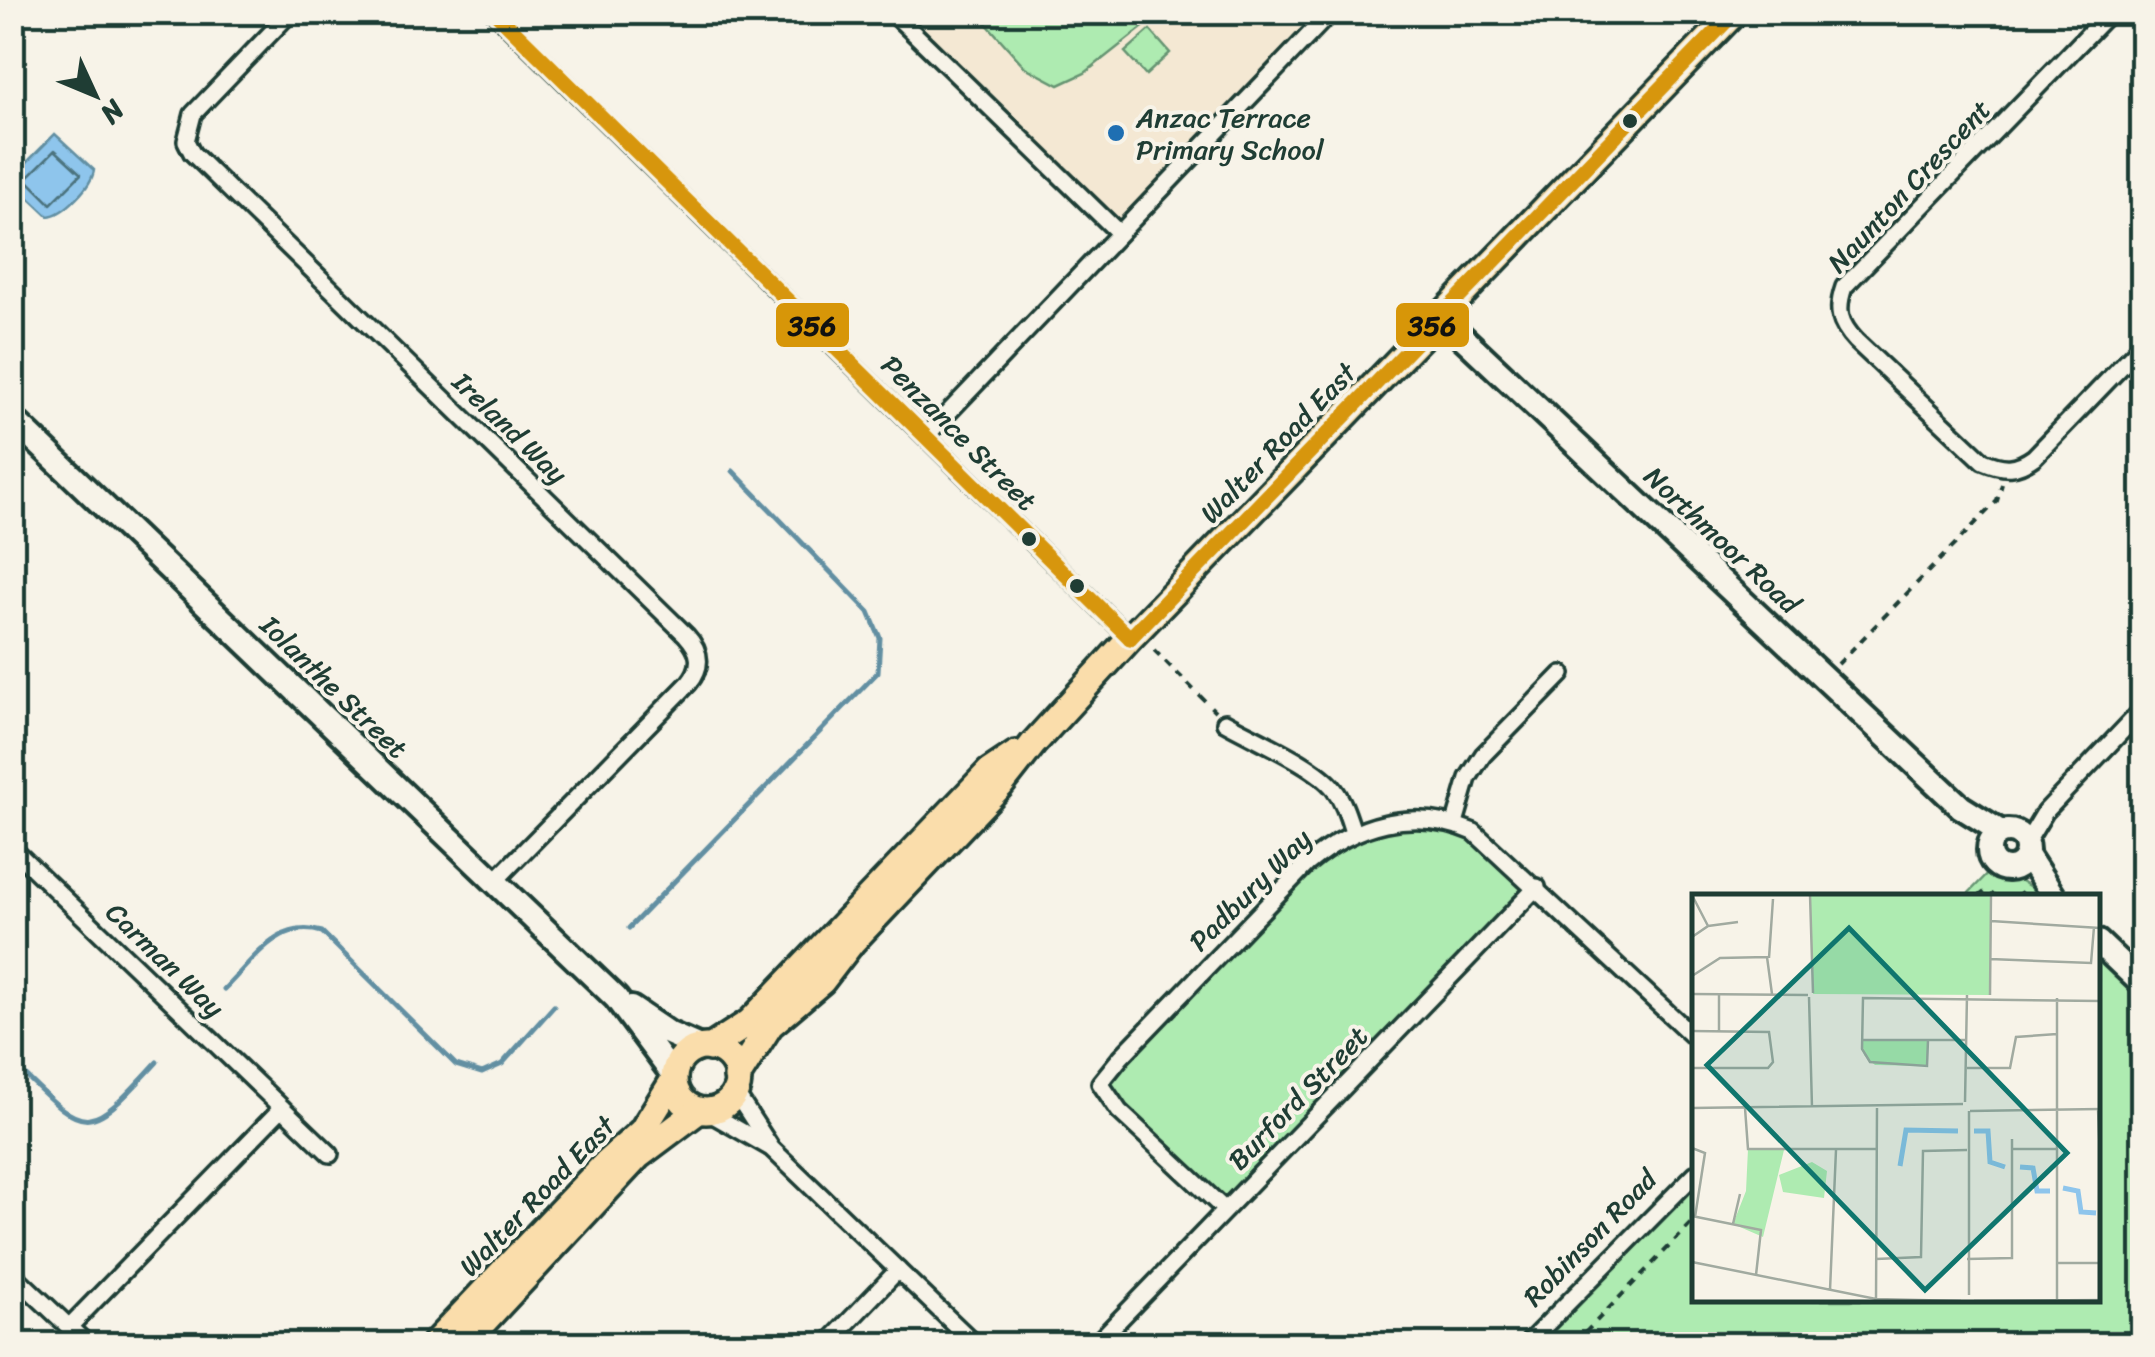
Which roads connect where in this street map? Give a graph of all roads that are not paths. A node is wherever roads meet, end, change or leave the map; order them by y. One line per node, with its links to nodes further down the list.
1 (290, 12): 23 (street, Ireland Way)
2 (494, 12): 11 (street, Penzance Street)
3 (892, 12): 7 (street)
4 (1332, 12): 7 (street)
5 (1734, 12): 8 (main road, Walter Road East)
6 (2110, 12): 9 (street, Naunton Crescent)
7 (1119, 233): 11 (street)
8 (1442, 317): 12 (main road, Walter Road East); 17 (street, Northmoor Road)
9 (2142, 345)
10 (12, 418): 23 (street, Iolanthe Street)
11 (927, 435): 12 (street, Penzance Street)
12 (1130, 638): 16 (main road, Walter Road East)
13 (1562, 674): 18 (street)
14 (2142, 710): 20 (street)
15 (1225, 722): 19 (street)
16 (1033, 744): 31 (main road, Walter Road East); 33 (main road, Walter Road East)
17 (1961, 807): 20 (street); 22 (street)
18 (1454, 823): 19 (street, Padbury Way); 24 (street, Padbury Way)
19 (1353, 832): 39 (street, Padbury Way)
20 (2018, 840): 22 (street); 22 (street); 26 (street)
21 (12, 848): 34 (street, Carman Way)
22 (1998, 862): 25 (street)
23 (495, 881): 29 (street, Iolanthe Street)
24 (1536, 887): 30 (street, Padbury Way); 39 (street, Burford Street)
25 (2046, 894)
26 (2048, 894)
27 (2100, 944): 28 (street)
28 (2142, 984)
29 (616, 998): 31 (street, Iolanthe Street); 32 (street, Iolanthe Street)
30 (1692, 1035)
31 (706, 1048): 32 (main road); 33 (main road)
32 (674, 1079): 35 (main road); 44 (main road, Walter Road East)
33 (736, 1085): 35 (main road); 36 (street)
34 (282, 1108): 37 (street, Carman Way); 42 (street)
35 (702, 1111): 36 (street); 45 (main road, Walter Road East)
36 (772, 1150): 40 (street)
37 (330, 1154)
38 (1692, 1177): 49 (street, Robinson Road)
39 (1225, 1210): 48 (street, Burford Street)
40 (898, 1270): 46 (street); 47 (street)
41 (12, 1274): 42 (street)
42 (69, 1328): 43 (street)
43 (87, 1344)
44 (434, 1344)
45 (462, 1344)
46 (827, 1344)
47 (976, 1344)
48 (1096, 1344)
49 (1527, 1344)

